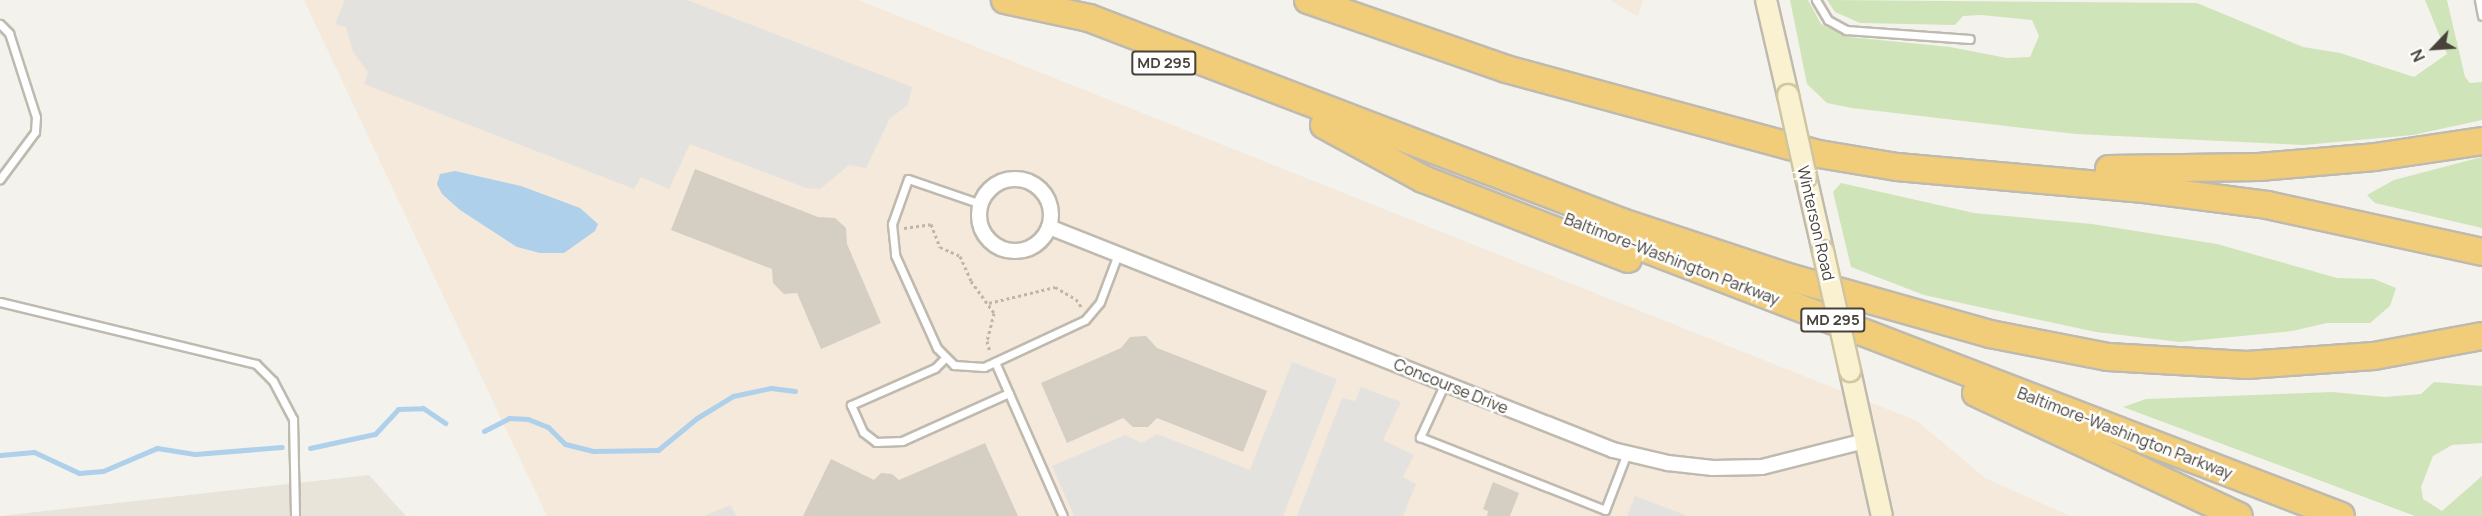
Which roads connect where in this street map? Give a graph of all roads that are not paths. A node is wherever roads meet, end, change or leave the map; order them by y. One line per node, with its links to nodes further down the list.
1 (1004, 0): 9 (highway, Baltimore-Washington Parkway / MD 295); 18 (highway)
2 (1308, 0): 10 (highway)
3 (1766, 0): 23 (street, Winterson Road, bridge)
4 (1816, 0): 8 (lane)
5 (2479, 0): 6 (lane)
6 (2482, 16)
7 (0, 24): 12 (lane)
8 (1970, 39)
9 (1324, 126): 29 (highway); 30 (highway, Baltimore-Washington Parkway / MD 295)
10 (1744, 132): 11 (highway); 15 (highway)
11 (2482, 141)
12 (0, 179)
13 (981, 204): 14 (street); 14 (street); 19 (lane)
14 (1049, 227): 16 (street, Concourse Drive)
15 (2482, 252)
16 (1118, 254): 20 (lane); 21 (street, Concourse Drive)
17 (0, 302): 26 (lane)
18 (2482, 336)
19 (945, 358): 20 (lane); 22 (lane)
20 (995, 362): 22 (lane)
21 (1445, 383): 24 (street, Concourse Drive); 25 (lane)
22 (1009, 393): 27 (lane)
23 (1865, 441): 24 (street, Concourse Drive); 28 (street, Winterson Road)
24 (1627, 453): 25 (lane)
25 (1605, 513)
26 (295, 516)
27 (1063, 516)
28 (1882, 516)
29 (2239, 516)
30 (2341, 516)

